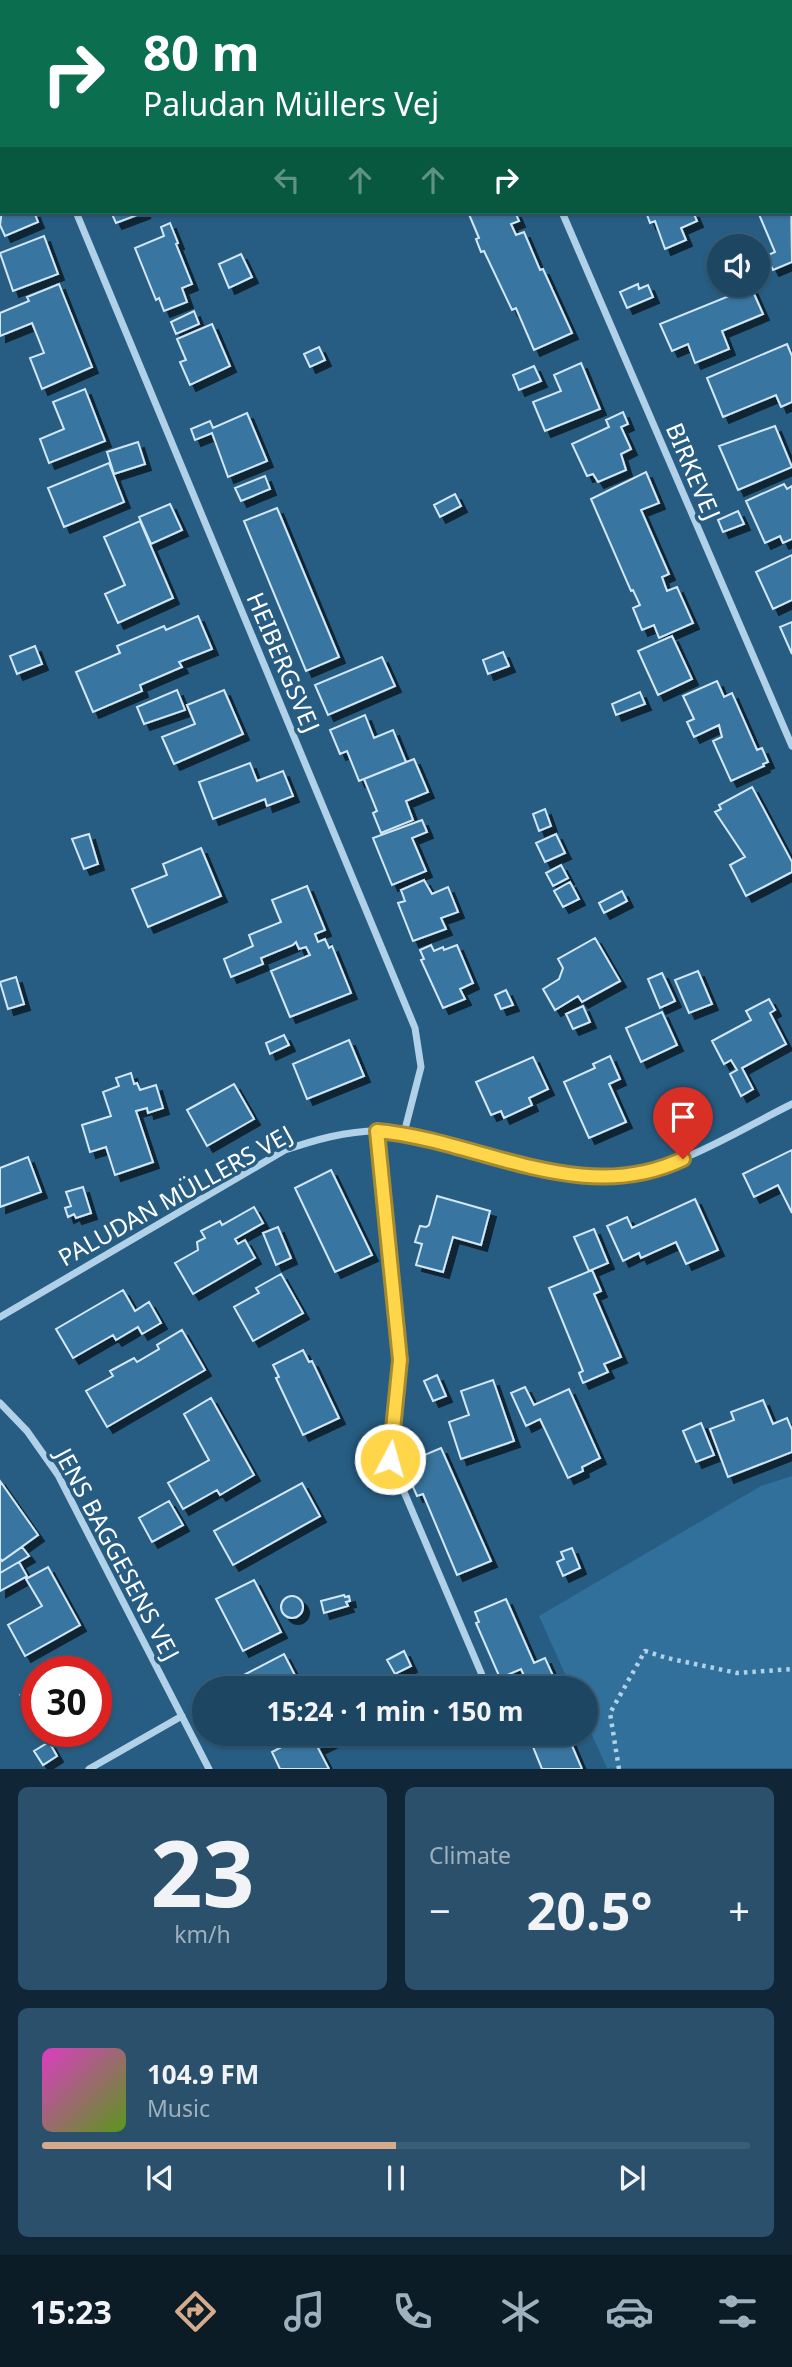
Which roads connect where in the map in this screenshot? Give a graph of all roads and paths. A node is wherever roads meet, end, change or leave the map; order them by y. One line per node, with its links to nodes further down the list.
1 (77, 214): 6 (street, HEIBERGSVEJ)
2 (563, 214): 3 (street, BIRKEVEJ)
3 (792, 746)
4 (792, 1104): 6 (street, PALUDAN MÜLLERS VEJ)
5 (377, 1131): 6 (street, PALUDAN MÜLLERS VEJ); 7 (street, PALUDAN MÜLLERS VEJ); 10 (street)
6 (404, 1133)
7 (0, 1317)
8 (0, 1404): 11 (street, JENS BAGGESENS VEJ)
9 (792, 1669): 14 (path)
10 (482, 1676)
11 (182, 1716): 12 (street); 13 (street, JENS BAGGESENS VEJ)
12 (89, 1769)
13 (209, 1769)
14 (619, 1769)

